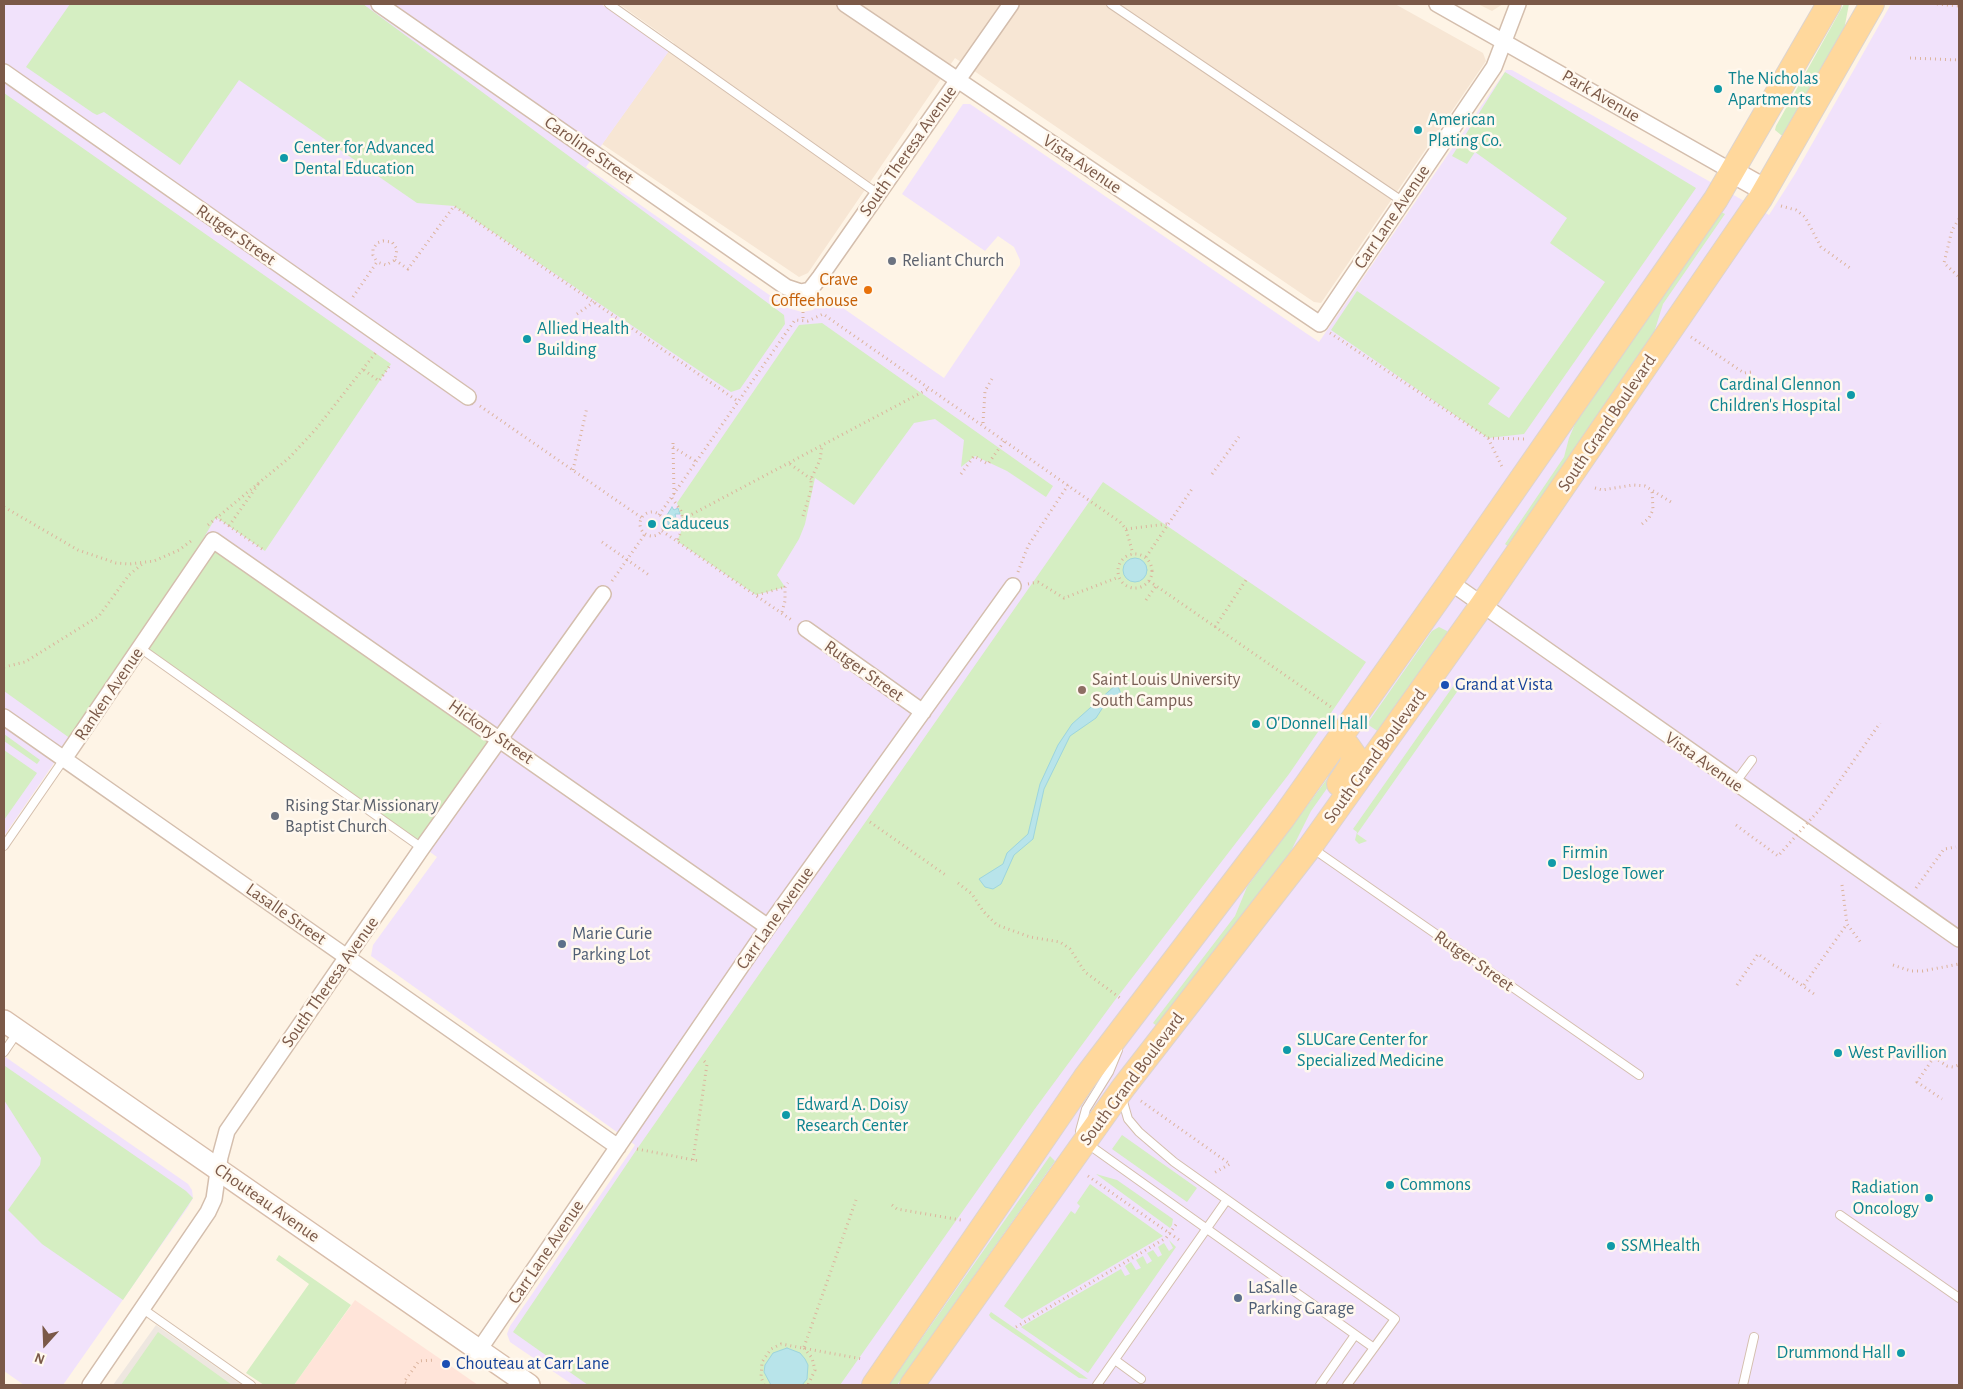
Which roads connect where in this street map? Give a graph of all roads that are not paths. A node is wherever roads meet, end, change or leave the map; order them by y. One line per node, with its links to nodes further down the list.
1 (379, 4): 17 (street, Caroline Street)
2 (609, 4): 14 (lane)
3 (845, 4): 12 (street, Vista Avenue)
4 (1011, 4): 12 (street, South Theresa Avenue)
5 (1111, 4): 16 (lane)
6 (1437, 4): 10 (street, Park Avenue)
7 (1518, 4): 10 (street, Carr Lane Avenue)
8 (1830, 4): 13 (main road, South Grand Boulevard)
9 (1872, 4): 15 (main road, South Grand Boulevard)
10 (1504, 41): 13 (street, Park Avenue); 16 (street, Carr Lane Avenue)
11 (4, 72): 19 (street, Rutger Street)
12 (957, 81): 14 (street, South Theresa Avenue); 18 (street, Vista Avenue)
13 (1733, 172): 15 (main road, Park Avenue); 21 (main road, South Grand Boulevard)
14 (878, 194): 17 (street, South Theresa Avenue)
15 (1773, 198): 24 (main road, South Grand Boulevard)
16 (1402, 201): 18 (street, Carr Lane Avenue)
17 (801, 292)
18 (1325, 329)
19 (468, 397)
20 (209, 534): 26 (street, Ranken Avenue); 29 (street, Hickory Street)
21 (1450, 582): 24 (street, Vista Avenue); 30 (main road, South Grand Boulevard)
22 (1014, 586): 27 (street, Carr Lane Avenue)
23 (603, 594): 29 (street, South Theresa Avenue)
24 (1482, 605): 33 (street, Vista Avenue); 35 (main road, South Grand Boulevard)
25 (806, 629): 27 (street, Rutger Street)
26 (140, 648): 31 (street, Ranken Avenue); 36 (lane)
27 (923, 712): 37 (street, Carr Lane Avenue)
28 (4, 717): 31 (street, Lasalle Street)
29 (501, 739): 36 (street, South Theresa Avenue); 37 (street, Hickory Street)
30 (1337, 742): 35 (main road); 40 (main road, South Grand Boulevard)
31 (64, 759): 34 (lane, Ranken Avenue); 39 (street, Lasalle Street)
32 (1752, 760): 33 (lane)
33 (1735, 783): 38 (street, Vista Avenue)
34 (4, 846)
35 (1310, 847): 43 (lane, Rutger Street); 44 (main road, South Grand Boulevard)
36 (422, 848): 39 (street, South Theresa Avenue)
37 (768, 927): 46 (street, Carr Lane Avenue)
38 (1959, 939)
39 (347, 957): 46 (street, Lasalle Street); 47 (street, South Theresa Avenue)
40 (1124, 1024): 45 (lane); 62 (main road, South Grand Boulevard)
41 (11, 1026): 42 (lane); 47 (main road, Chouteau Avenue)
42 (4, 1052)
43 (1639, 1075)
44 (1132, 1094): 45 (main road, South Grand Boulevard); 48 (lane)
45 (1085, 1142): 50 (lane); 63 (main road, South Grand Boulevard)
46 (618, 1147): 56 (street, Carr Lane Avenue)
47 (218, 1170): 52 (street, South Theresa Avenue); 56 (main road, Chouteau Avenue)
48 (1226, 1201): 50 (lane); 55 (lane)
49 (1840, 1215): 51 (lane)
50 (1206, 1228): 53 (lane); 57 (lane)
51 (1959, 1298)
52 (142, 1309): 59 (street, South Theresa Avenue); 60 (lane)
53 (1355, 1335): 55 (lane); 65 (lane)
54 (1754, 1337): 67 (lane)
55 (1374, 1348): 66 (lane)
56 (479, 1350): 61 (main road, Chouteau Avenue)
57 (1115, 1360): 58 (lane); 64 (lane)
58 (1141, 1379)
59 (90, 1385)
60 (251, 1385)
61 (530, 1385)
62 (874, 1385)
63 (912, 1385)
64 (1097, 1385)
65 (1320, 1385)
66 (1347, 1385)
67 (1744, 1385)

